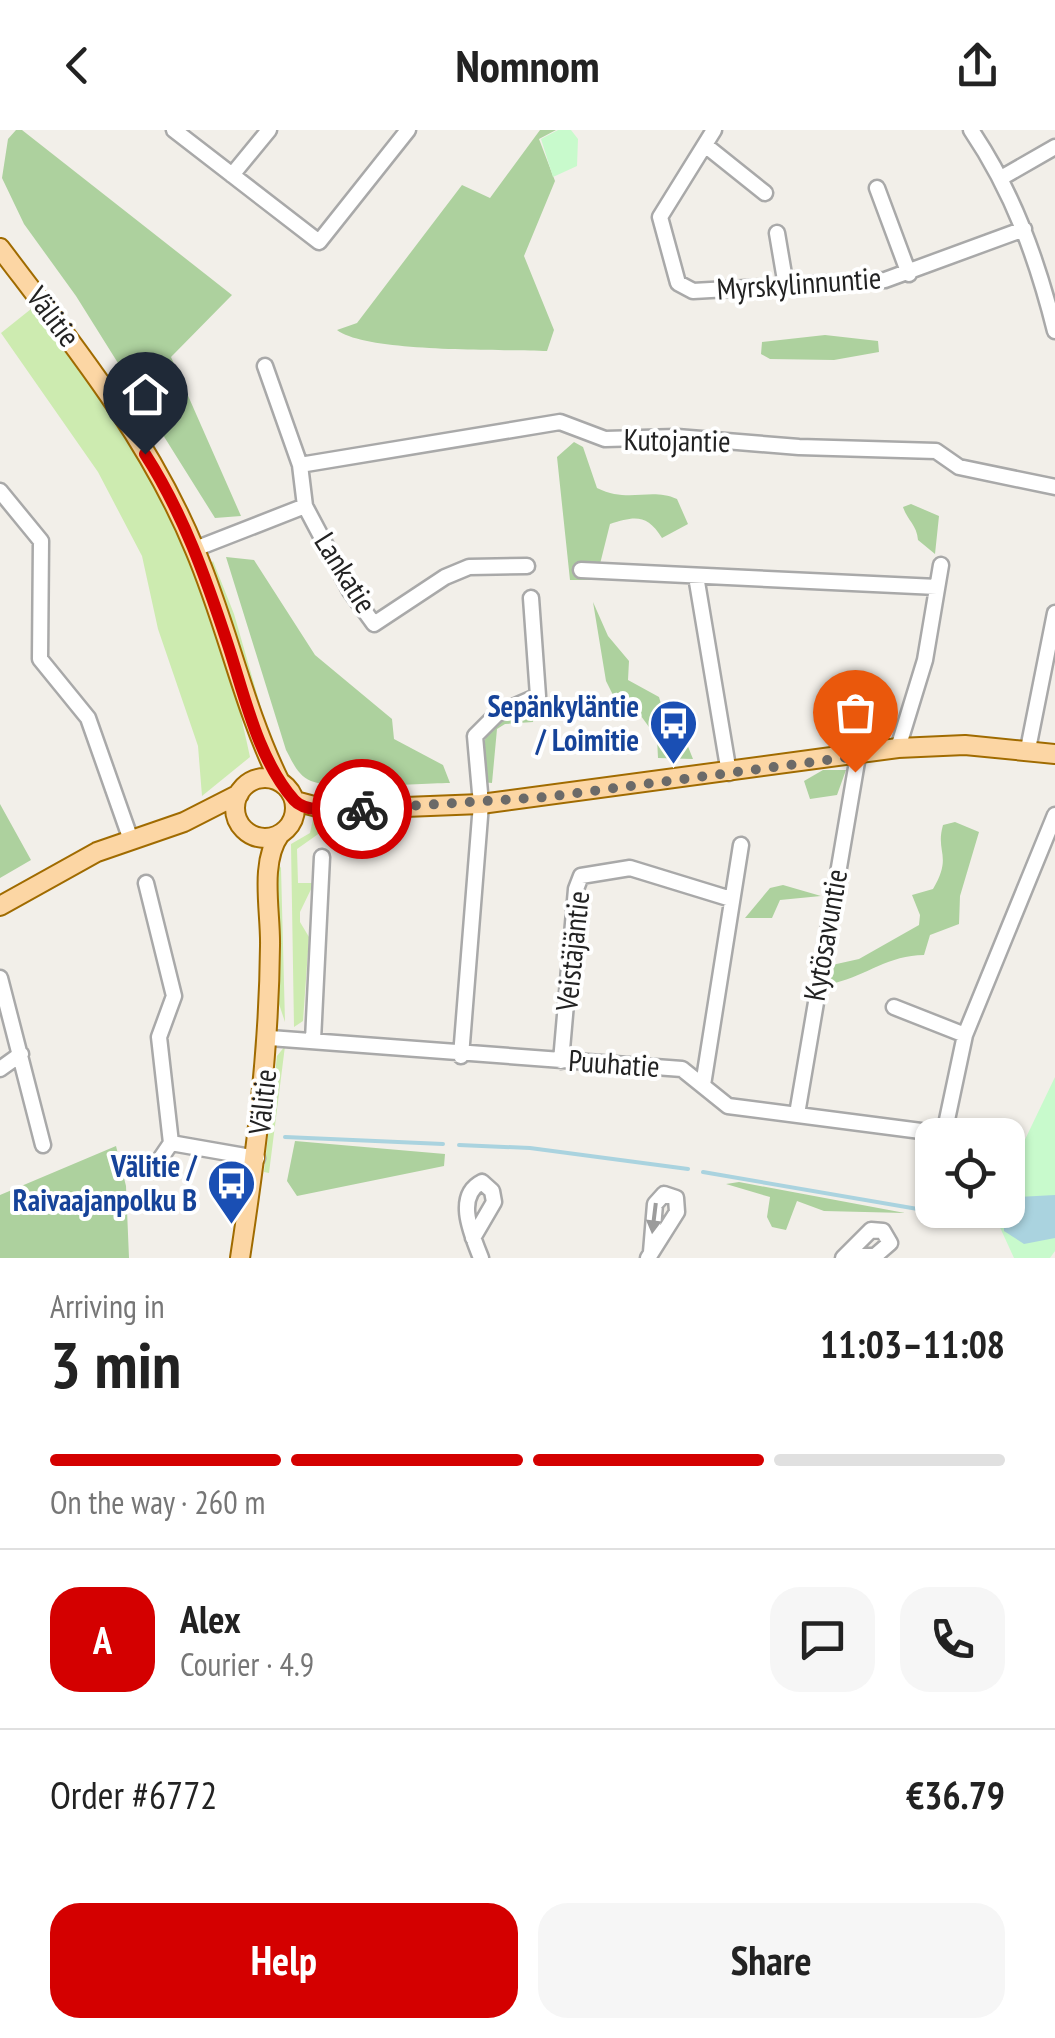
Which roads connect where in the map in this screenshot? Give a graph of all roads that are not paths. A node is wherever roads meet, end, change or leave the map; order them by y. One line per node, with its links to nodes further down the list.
1 (174, 130): 8 (street)
2 (269, 130): 8 (street)
3 (408, 130): 8 (street)
4 (714, 130): 6 (street, Myrskylinnuntie)
5 (971, 130): 9 (street)
6 (705, 145): 11 (street); 17 (street, Myrskylinnuntie)
7 (1055, 147): 9 (street)
8 (232, 174)
9 (1001, 178): 12 (street)
10 (877, 188): 15 (street)
11 (764, 193)
12 (1024, 228): 15 (street, Myrskylinnuntie); 16 (street)
13 (777, 233): 17 (street)
14 (0, 248): 24 (main road, Välitie)
15 (909, 274): 17 (street, Myrskylinnuntie)
16 (1048, 278): 18 (street)
17 (786, 286)
18 (1055, 331)
19 (265, 366): 20 (street, Lankatie)
20 (300, 465): 21 (street, Kutojantie); 23 (street, Lankatie)
21 (1055, 487)
22 (0, 491): 48 (street)
23 (305, 506): 24 (street); 26 (street, Lankatie)
24 (196, 550): 33 (main road, Välitie)
25 (941, 565): 29 (street)
26 (527, 566)
27 (580, 570): 28 (street)
28 (696, 576): 29 (street); 38 (street)
29 (937, 587): 34 (street)
30 (531, 598): 42 (street)
31 (1055, 613): 32 (street)
32 (1049, 667): 35 (street)
33 (250, 714): 39 (main road, Välitie); 40 (main road, Välitie)
34 (898, 748): 35 (main road); 37 (main road)
35 (1028, 749): 36 (main road)
36 (1055, 754)
37 (858, 756): 38 (main road); 65 (street, Kytösavuntie)
38 (729, 773): 42 (main road)
39 (279, 780): 40 (main road); 41 (main road)
40 (244, 788): 45 (main road); 47 (main road)
41 (295, 802): 43 (main road); 46 (main road)
42 (481, 804): 43 (main road); 61 (street)
43 (329, 810): 46 (main road)
44 (1055, 814): 57 (street)
45 (184, 822): 47 (main road); 48 (main road)
46 (284, 830): 47 (main road); 52 (main road, Välitie)
47 (247, 831): 52 (main road, Välitie)
48 (131, 840): 54 (main road)
49 (740, 845): 53 (street)
50 (322, 857): 59 (street)
51 (146, 883): 68 (street)
52 (268, 885): 58 (main road, Välitie)
53 (732, 900): 62 (street, Veistäjäntie); 64 (street)
54 (0, 906)
55 (0, 978): 60 (street)
56 (894, 1007): 57 (street)
57 (965, 1035): 66 (street)
58 (270, 1038): 59 (street, Puuhatie); 70 (main road, Välitie)
59 (313, 1040): 61 (street, Puuhatie)
60 (20, 1054): 63 (street); 69 (street)
61 (461, 1056): 62 (street, Puuhatie)
62 (561, 1061): 64 (street, Puuhatie)
63 (0, 1069)
64 (703, 1086): 65 (street, Puuhatie)
65 (797, 1114): 67 (street, Puuhatie)
66 (947, 1118)
67 (915, 1130)
68 (171, 1143): 70 (street); 71 (street)
69 (42, 1145)
70 (257, 1158): 73 (main road, Välitie)
71 (154, 1168)
72 (473, 1238): 74 (street)
73 (240, 1258)
74 (481, 1258)

